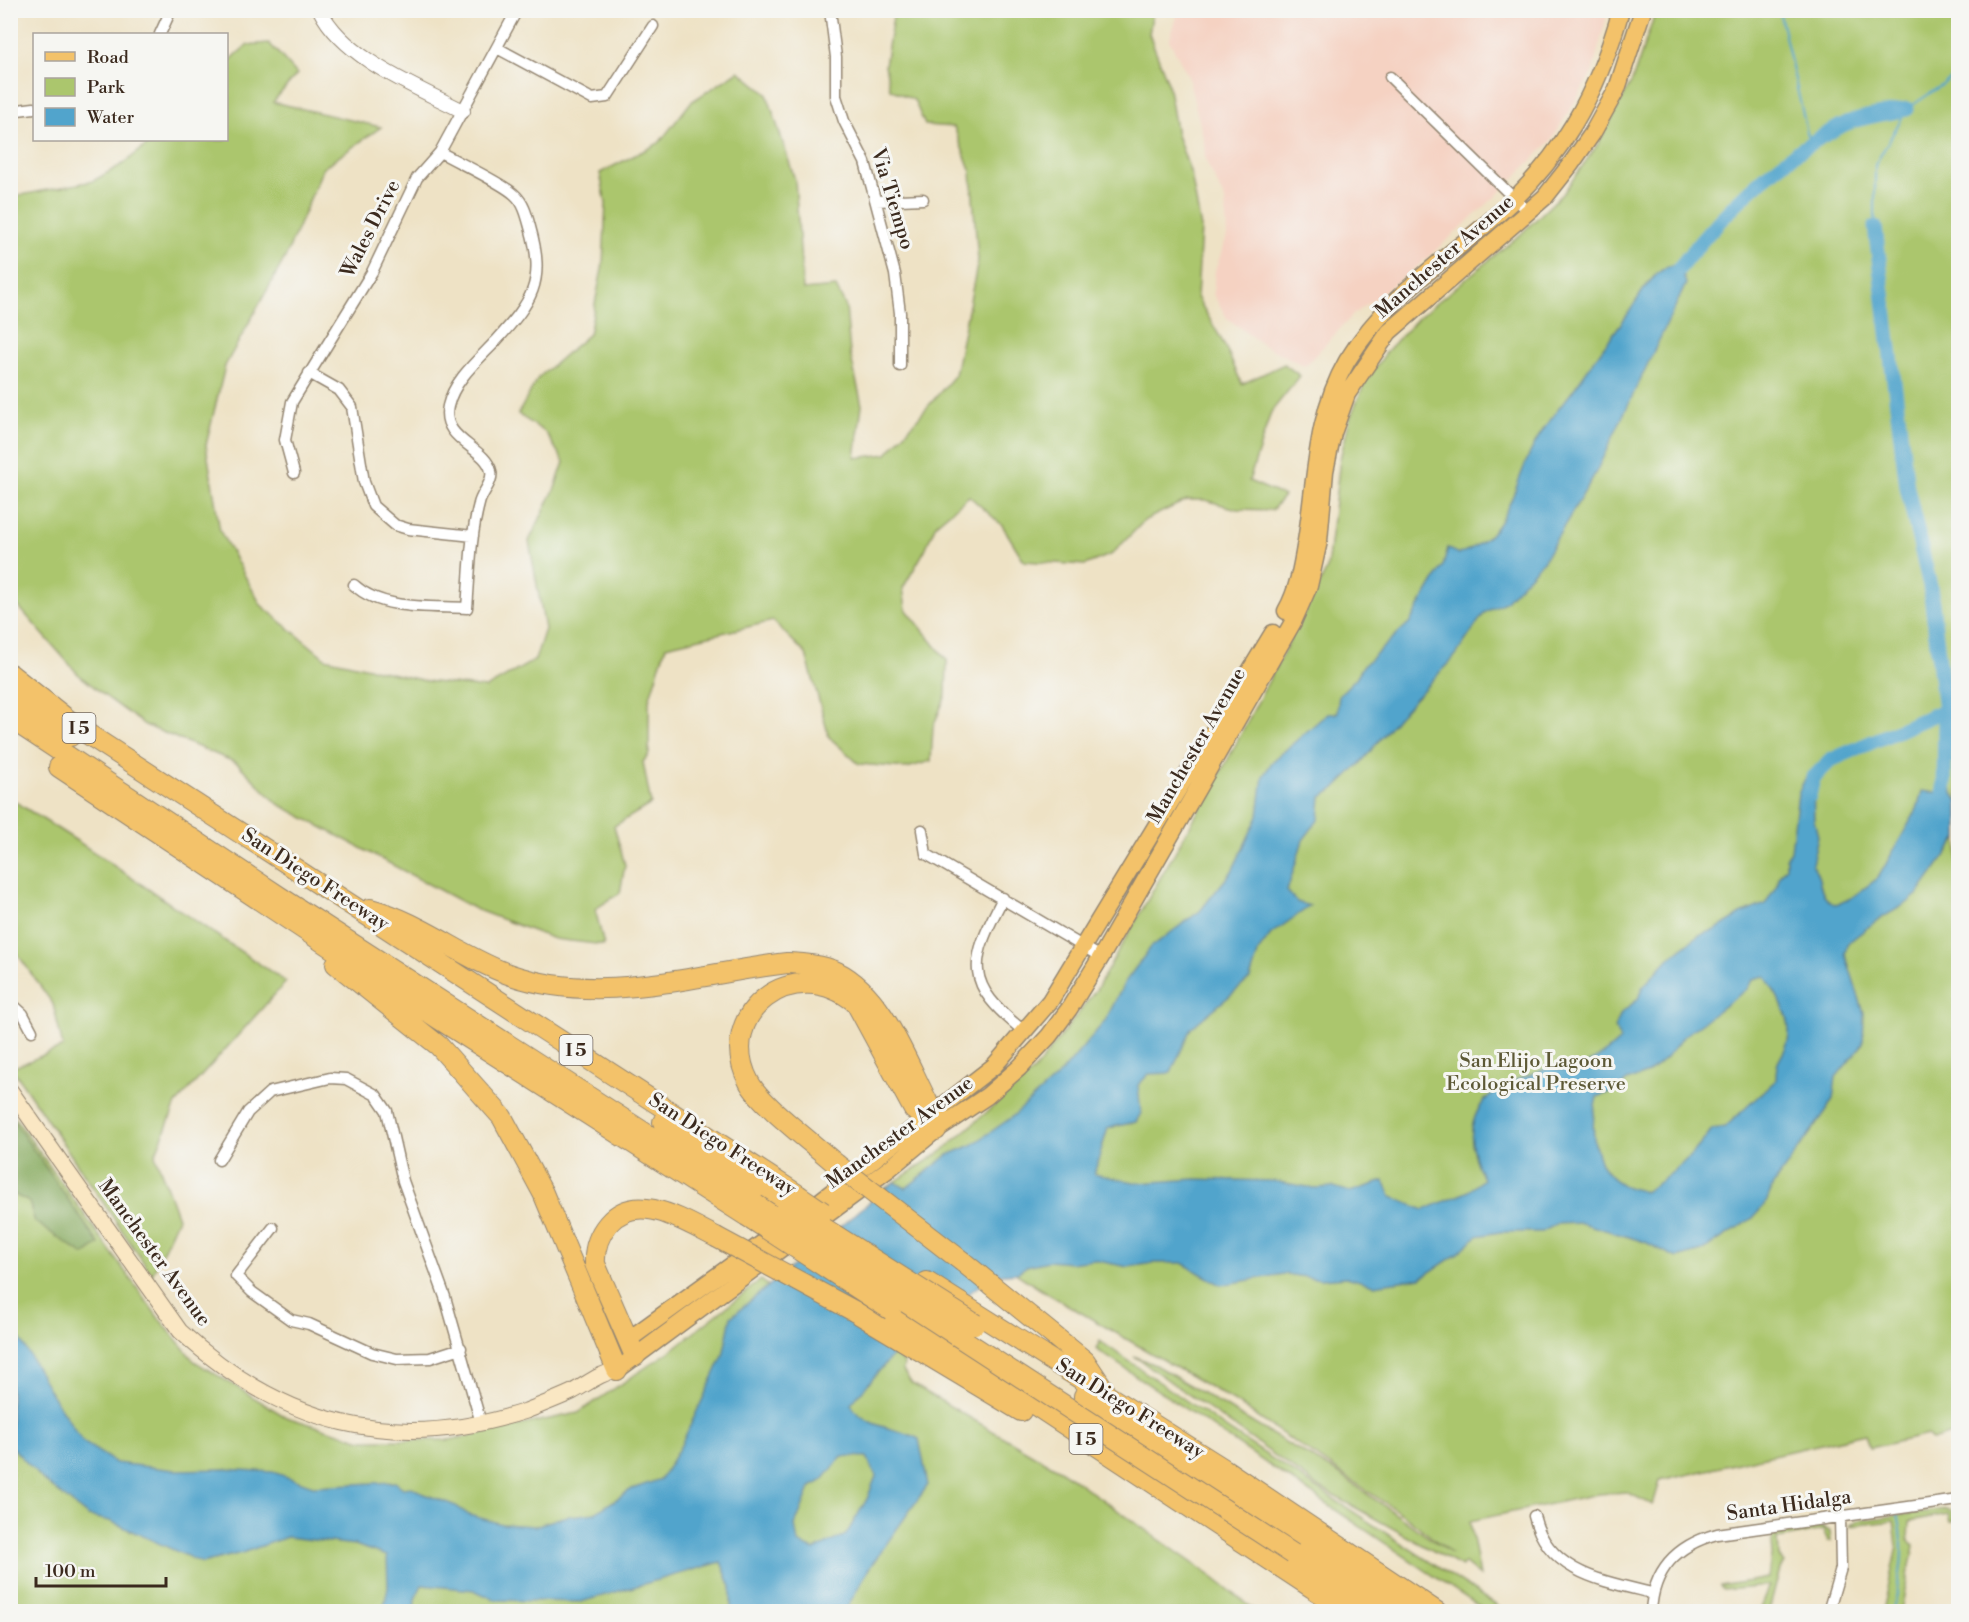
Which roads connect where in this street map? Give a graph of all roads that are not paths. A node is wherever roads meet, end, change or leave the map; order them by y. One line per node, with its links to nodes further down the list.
1 (171, 10): 8 (street)
2 (320, 10): 13 (street)
3 (517, 10): 9 (street, Wales Drive)
4 (830, 10): 17 (street, Via Tiempo)
5 (1621, 10): 15 (main road, Manchester Avenue)
6 (1643, 10): 18 (main road, Manchester Avenue)
7 (653, 26): 9 (street)
8 (160, 33)
9 (497, 48): 13 (street, Wales Drive)
10 (1390, 77): 15 (street)
11 (33, 108): 12 (street)
12 (10, 111)
13 (463, 111): 14 (street, Wales Drive)
14 (440, 152): 20 (street, Wales Drive); 22 (street)
15 (1515, 198): 18 (street); 32 (main road, Manchester Avenue)
16 (923, 199): 17 (street)
17 (876, 201): 19 (street, Via Tiempo)
18 (1528, 212): 33 (main road, Manchester Avenue)
19 (900, 366)
20 (309, 373): 21 (street, Wales Drive); 22 (street)
21 (294, 473)
22 (473, 536): 23 (street)
23 (354, 585)
24 (10, 674): 30 (highway, San Diego Freeway / I 5)
25 (10, 695): 40 (highway)
26 (10, 718): 41 (highway)
27 (10, 733): 31 (highway, I 5)
28 (922, 830): 29 (street)
29 (1003, 898): 32 (street); 36 (street)
30 (354, 905): 38 (highway); 40 (highway, San Diego Freeway / I 5)
31 (315, 936): 41 (highway, I 5); 46 (highway)
32 (1082, 945): 33 (street); 36 (main road, Manchester Avenue)
33 (1101, 957): 38 (main road, Manchester Avenue)
34 (10, 1002): 35 (street)
35 (32, 1031)
36 (1025, 1032): 38 (main road, Manchester Avenue)
37 (10, 1090): 48 (main road, Manchester Avenue)
38 (932, 1123): 45 (main road, Manchester Avenue); 47 (highway, bridge)
39 (219, 1160): 44 (street)
40 (792, 1199): 43 (highway, San Diego Freeway / I 5, bridge)
41 (751, 1211): 52 (highway, I 5, bridge)
42 (273, 1228): 44 (street)
43 (979, 1320): 47 (highway, San Diego Freeway / I 5); 56 (highway)
44 (461, 1348): 48 (street)
45 (632, 1348): 46 (main road, Manchester Avenue); 52 (highway, bridge)
46 (610, 1365): 48 (main road, Manchester Avenue)
47 (1108, 1395): 57 (highway, San Diego Freeway / I 5)
48 (481, 1423)
49 (1959, 1500): 51 (street, Santa Hidalga)
50 (1534, 1516): 53 (street)
51 (1840, 1516): 53 (street, Santa Hidalga); 59 (street)
52 (1286, 1560): 54 (highway, I 5); 55 (highway)
53 (1652, 1593): 58 (street)
54 (1349, 1611)
55 (1381, 1611)
56 (1413, 1611)
57 (1437, 1611)
58 (1651, 1611)
59 (1828, 1611)

